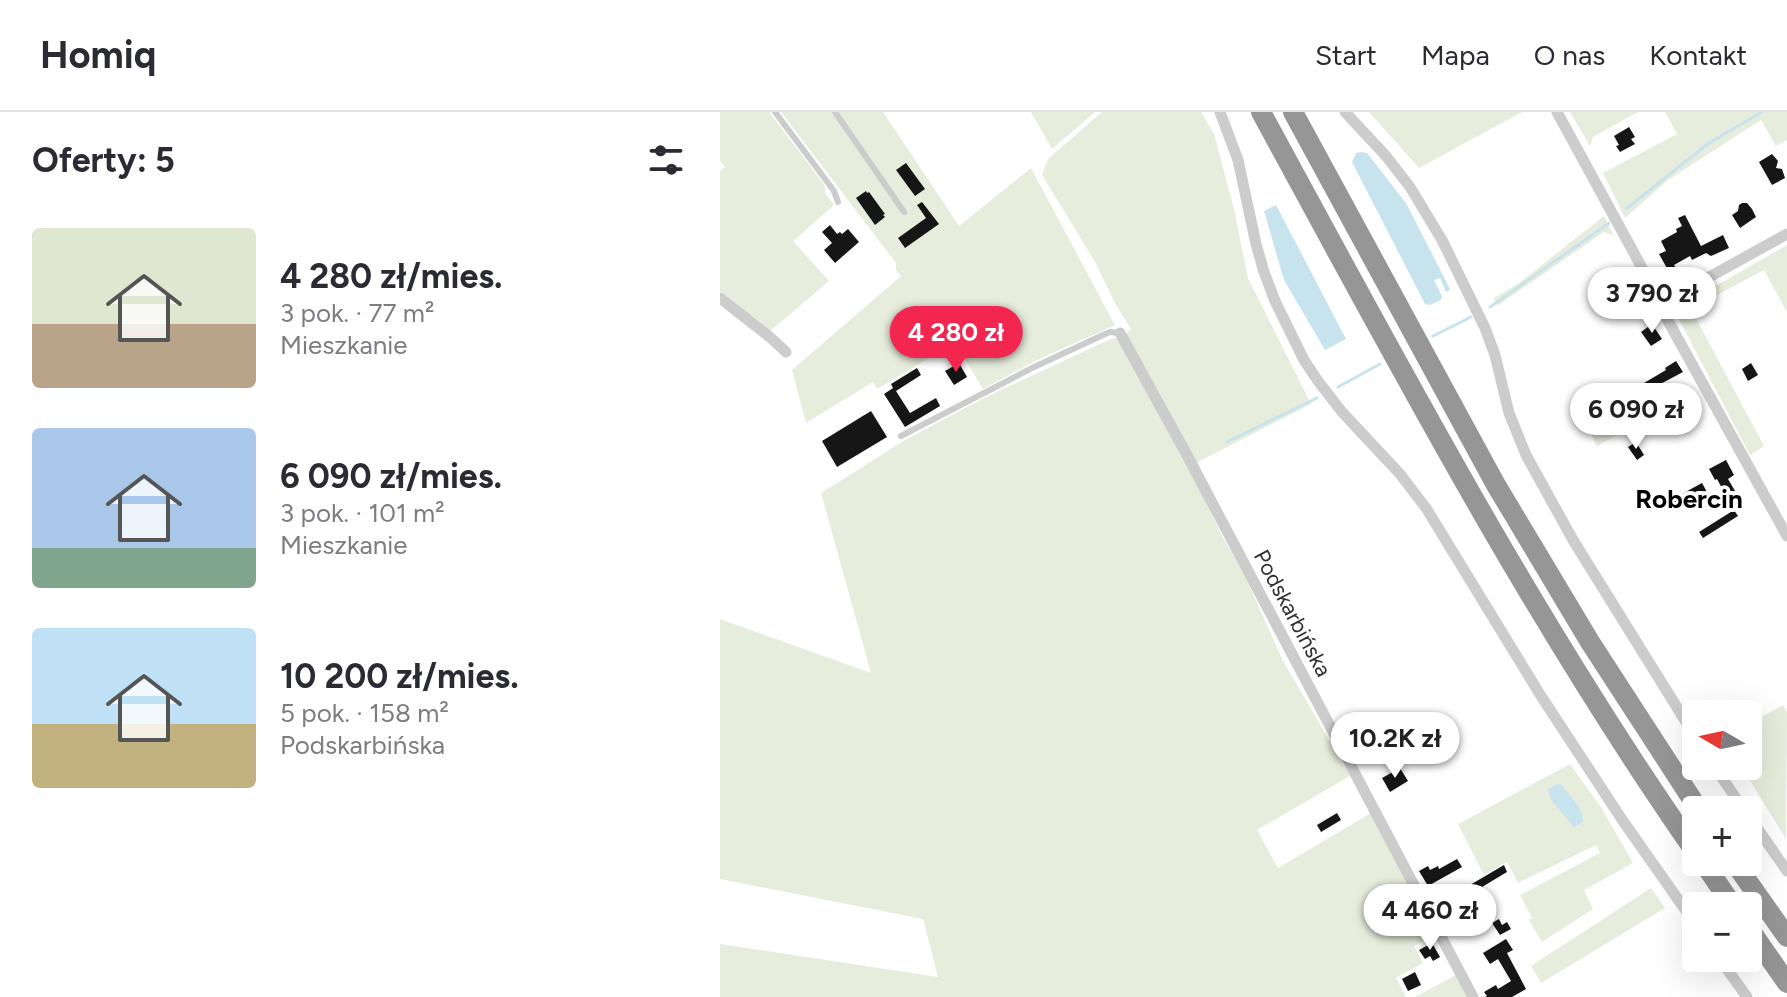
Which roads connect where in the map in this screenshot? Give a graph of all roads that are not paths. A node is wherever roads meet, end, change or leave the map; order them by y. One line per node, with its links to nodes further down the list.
1 (775, 112): 8 (lane)
2 (835, 112): 9 (lane)
3 (1220, 112): 23 (street)
4 (1261, 112): 19 (highway)
5 (1293, 112): 18 (highway)
6 (1345, 112): 17 (street)
7 (1557, 112): 12 (street)
8 (838, 202)
9 (904, 212)
10 (1787, 234): 12 (street)
11 (720, 298): 14 (street)
12 (1664, 302): 16 (street)
13 (1120, 333): 15 (lane); 28 (street, Podskarbińska)
14 (786, 352)
15 (901, 436)
16 (1787, 536)
17 (1682, 716)
18 (1690, 796)
19 (1682, 832)
20 (1762, 835): 21 (street)
21 (1787, 871)
22 (1744, 876): 24 (highway)
23 (1682, 905)
24 (1787, 937)
25 (1762, 947): 27 (highway)
26 (1729, 972): 29 (street)
27 (1787, 983)
28 (1473, 997)
29 (1747, 997)

